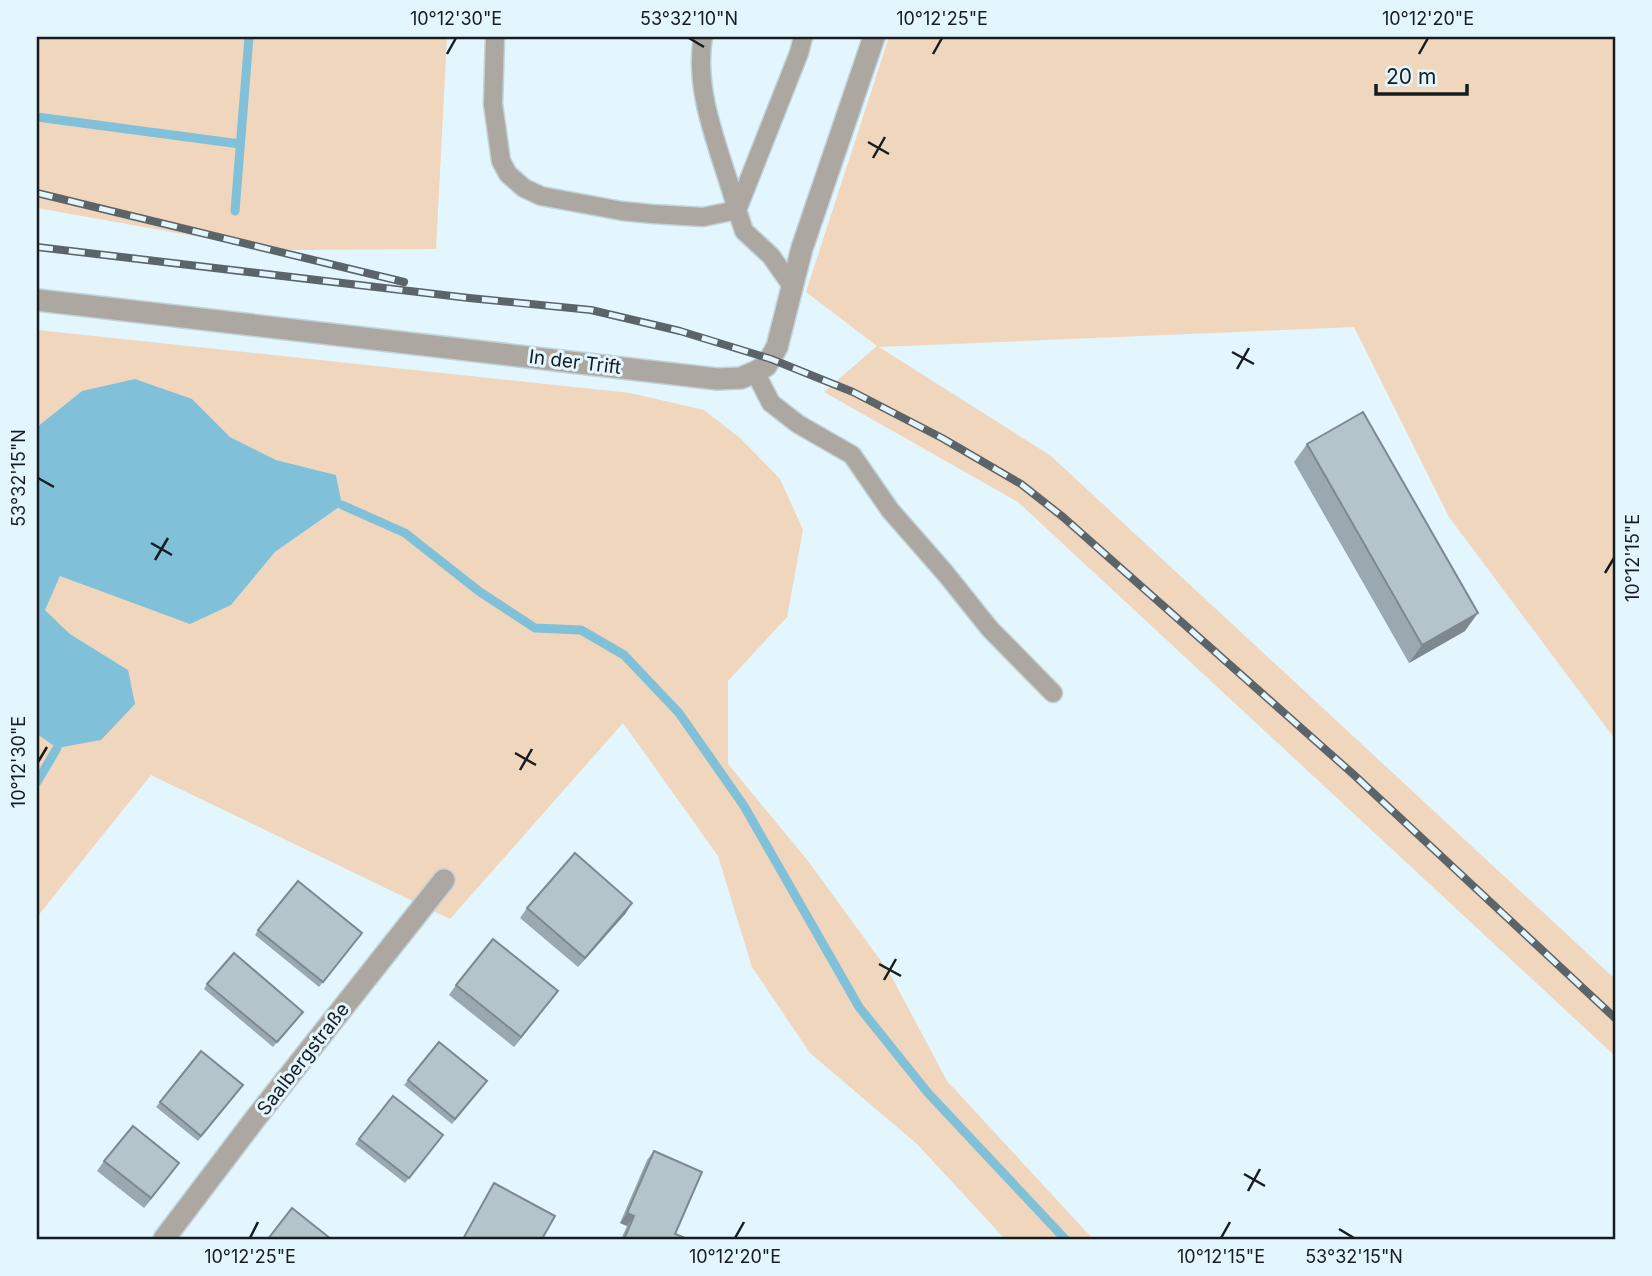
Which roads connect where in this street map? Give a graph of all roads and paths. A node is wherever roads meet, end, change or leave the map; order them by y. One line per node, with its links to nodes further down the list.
1 (495, 37): 5 (lane)
2 (703, 37): 5 (lane)
3 (803, 37): 5 (lane)
4 (874, 37): 6 (street)
5 (737, 210): 6 (lane)
6 (792, 286): 8 (street)
7 (37, 300): 8 (street, In der Trift)
8 (755, 372): 9 (lane)
9 (1053, 693)
10 (444, 880): 11 (street, Saalbergstraße)
11 (164, 1239)

